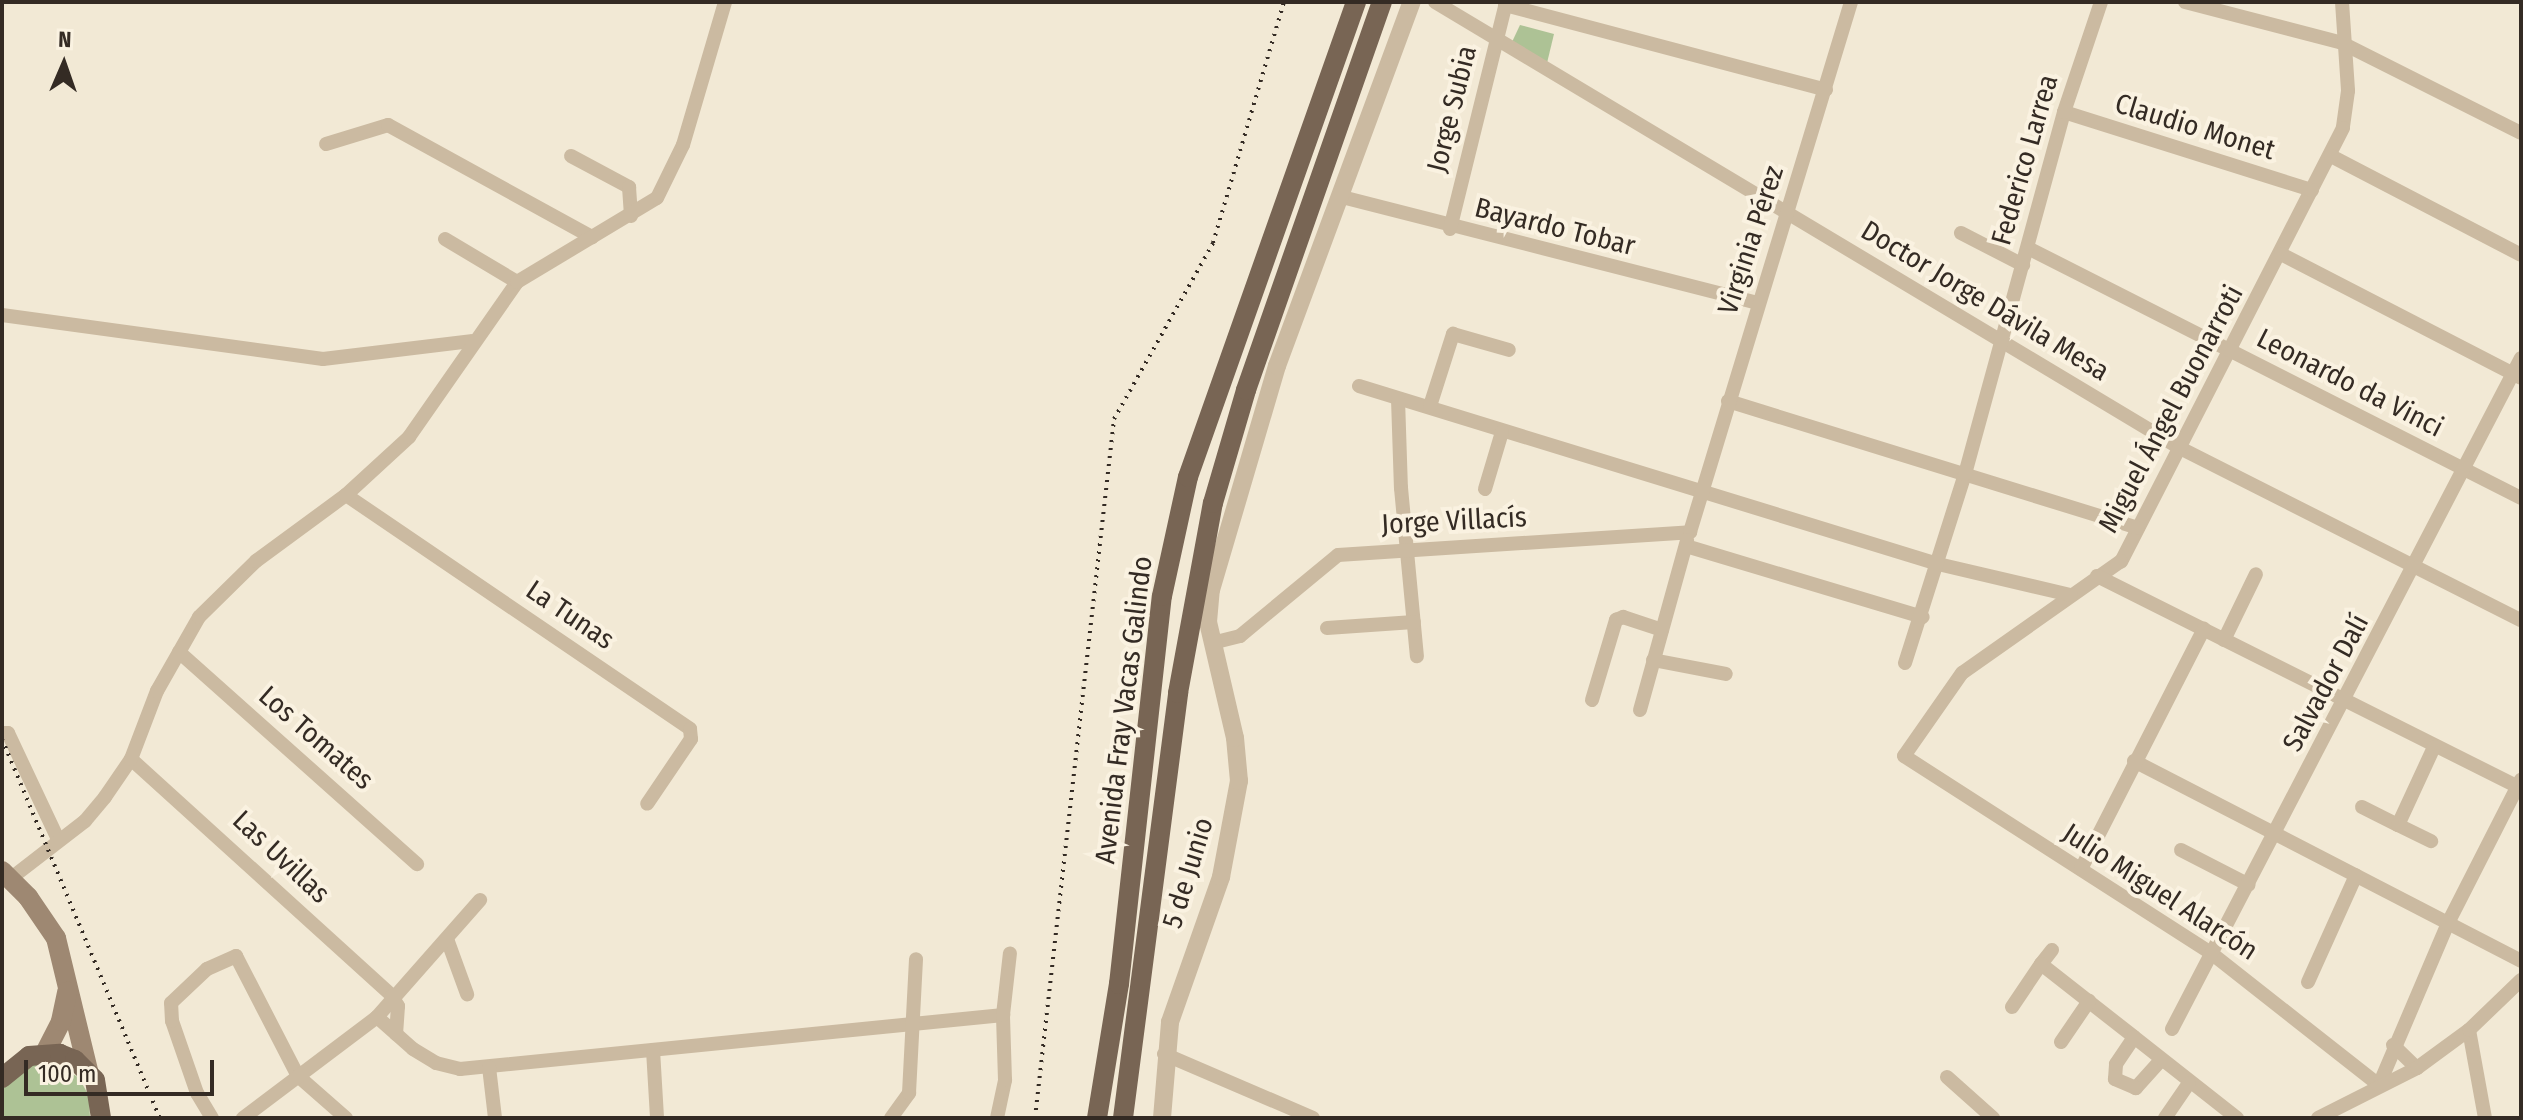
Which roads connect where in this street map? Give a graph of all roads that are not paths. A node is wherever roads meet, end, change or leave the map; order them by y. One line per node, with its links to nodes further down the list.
1 (725, 2): 22 (street)
2 (1356, 2): 140 (main road, Avenida Fray Vacas Galindo)
3 (1382, 2): 141 (main road, Avenida Fray Vacas Galindo)
4 (1412, 2): 20 (street, 5 de Junio)
5 (1435, 2): 11 (street, Doctor Jorge Dávila Mesa)
6 (1851, 2): 13 (street, Virginia Pérez)
7 (2101, 2): 14 (street, Federico Larrea)
8 (2185, 2): 12 (street)
9 (2342, 2): 12 (street, Miguel Ángel Buonarroti)
10 (1506, 3): 11 (street, Jorge Subia); 13 (street)
11 (1496, 38): 21 (street, Doctor Jorge Dávila Mesa); 23 (street, Jorge Subia)
12 (2342, 43): 15 (street); 18 (street, Miguel Ángel Buonarroti)
13 (1826, 90): 21 (street, Virginia Pérez)
14 (2064, 112): 19 (street, Claudio Monet); 27 (street, Federico Larrea)
15 (2521, 133)
16 (326, 144): 25 (street)
17 (571, 156): 22 (street)
18 (2331, 156): 19 (street, Miguel Ángel Buonarroti); 29 (street)
19 (2312, 190): 28 (street, Miguel Ángel Buonarroti)
20 (1342, 197): 23 (street, Bayardo Tobar); 67 (street, 5 de Junio)
21 (1787, 214): 32 (street, Virginia Pérez); 34 (street, Doctor Jorge Dávila Mesa)
22 (631, 216): 25 (street)
23 (1450, 229): 32 (street, Bayardo Tobar)
24 (1961, 233): 30 (street)
25 (592, 237): 31 (street)
26 (445, 239): 31 (street)
27 (2028, 248): 30 (street, Federico Larrea); 37 (street, Leonardo da Vinci)
28 (2281, 254): 37 (street, Miguel Ángel Buonarroti); 39 (street)
29 (2521, 255)
30 (2023, 265): 34 (street, Federico Larrea)
31 (517, 282): 35 (street)
32 (1757, 303): 42 (street, Virginia Pérez)
33 (2, 315): 35 (street)
34 (2001, 339): 45 (street, Doctor Jorge Dávila Mesa); 47 (street, Federico Larrea)
35 (471, 341): 50 (street)
36 (1509, 350): 43 (street)
37 (2232, 352): 45 (street, Miguel Ángel Buonarroti); 46 (street, Leonardo da Vinci)
38 (2521, 358): 39 (street, Salvador Dalí)
39 (2518, 376): 46 (street, Salvador Dalí)
40 (1359, 386): 41 (street)
41 (1398, 399): 43 (street); 54 (street)
42 (1728, 401): 47 (street); 49 (street, Virginia Pérez)
43 (1430, 406): 44 (street)
44 (1502, 432): 48 (street); 49 (street)
45 (2180, 448): 52 (street, Miguel Ángel Buonarroti); 56 (street, Doctor Jorge Dávila Mesa)
46 (2464, 471): 51 (street, Leonardo da Vinci); 56 (street, Salvador Dalí)
47 (1965, 474): 52 (street); 55 (street, Federico Larrea)
48 (1485, 489)
49 (1700, 494): 53 (street); 55 (street)
50 (346, 495): 68 (street); 82 (street, La Tunas)
51 (2521, 498)
52 (2138, 528): 58 (street, Miguel Ángel Buonarroti)
53 (1688, 539): 54 (street, Jorge Villacís); 60 (street); 65 (street)
54 (1409, 550): 62 (street); 67 (street, Jorge Villacís)
55 (1938, 564): 59 (street); 60 (street, Federico Larrea)
56 (2415, 567): 61 (street, Doctor Jorge Dávila Mesa); 74 (street, Salvador Dalí)
57 (2256, 574): 66 (street)
58 (2097, 576): 59 (street, Miguel Ángel Buonarroti); 64 (street)
59 (2070, 595): 78 (street, Miguel Ángel Buonarroti)
60 (1923, 617): 71 (street, Federico Larrea)
61 (2521, 620)
62 (1414, 622): 63 (street); 69 (street)
63 (1327, 628)
64 (2204, 629): 66 (street); 80 (street)
65 (1662, 630): 70 (street); 73 (street)
66 (2224, 640): 74 (street)
67 (1212, 643): 121 (street, 5 de Junio)
68 (179, 652): 79 (street); 89 (street, Los Tomates)
69 (1417, 656)
70 (1653, 660): 72 (street); 75 (street)
71 (1905, 663)
72 (1726, 674)
73 (1592, 700)
74 (2346, 703): 77 (street); 85 (street, Salvador Dalí)
75 (1640, 710)
76 (2, 733): 86 (street)
77 (2434, 747): 81 (street); 84 (street)
78 (1904, 756): 90 (street, Julio Miguel Alarcón)
79 (131, 759): 86 (street); 107 (street, Las Uvillas)
80 (2134, 761): 85 (street); 90 (street)
81 (2520, 785): 95 (street)
82 (647, 804)
83 (2362, 807): 84 (street)
84 (2398, 825): 87 (street)
85 (2274, 836): 92 (street); 93 (street, Salvador Dalí)
86 (57, 837): 91 (street)
87 (2431, 841)
88 (2181, 850): 93 (street)
89 (417, 864)
90 (2081, 869): 99 (street, Julio Miguel Alarcón)
91 (6, 875): 105 (main road)
92 (2356, 875): 95 (street); 104 (street)
93 (2249, 885): 99 (street, Salvador Dalí)
94 (480, 900): 96 (street)
95 (2448, 923): 101 (street); 118 (street)
96 (447, 939): 106 (street); 107 (street)
97 (2052, 950): 102 (street)
98 (1010, 953): 110 (street)
99 (2211, 953): 113 (street, Salvador Dalí); 130 (street, Julio Miguel Alarcón)
100 (916, 959): 112 (street)
101 (2521, 961)
102 (2041, 964): 108 (street); 109 (street)
103 (2521, 980): 114 (street)
104 (2308, 982)
105 (68, 984): 120 (main road); 125 (main road)
106 (467, 994)
107 (392, 996): 111 (street); 115 (street)
108 (2089, 1001): 116 (street); 117 (street)
109 (2012, 1007)
110 (1003, 1015): 112 (street); 139 (street)
111 (377, 1017): 115 (street); 127 (street)
112 (912, 1024): 119 (street); 138 (street)
113 (2172, 1029)
114 (2469, 1030): 124 (street); 148 (street)
115 (396, 1034): 123 (street)
116 (2134, 1037): 122 (street); 122 (street)
117 (2061, 1042)
118 (2393, 1045): 124 (street); 130 (street)
119 (653, 1050): 123 (street); 137 (street)
120 (45, 1053): 125 (main road); 126 (main road)
121 (1164, 1054): 132 (street); 142 (street, 5 de Junio)
122 (2161, 1060): 129 (street)
123 (489, 1067): 136 (street)
124 (2417, 1068): 130 (street)
125 (88, 1070): 131 (main road)
126 (3, 1076)
127 (298, 1076): 133 (street); 134 (street); 135 (street)
128 (1947, 1077): 144 (street)
129 (2189, 1083): 145 (street); 146 (street)
130 (2379, 1085): 147 (street)
131 (103, 1113)
132 (1296, 1115): 143 (street)
133 (212, 1118)
134 (243, 1118)
135 (346, 1118)
136 (495, 1118)
137 (657, 1118)
138 (891, 1118)
139 (997, 1118)
140 (1097, 1118)
141 (1123, 1118)
142 (1162, 1118)
143 (1313, 1118)
144 (1993, 1118)
145 (2165, 1118)
146 (2237, 1118)
147 (2318, 1118)
148 (2485, 1118)

